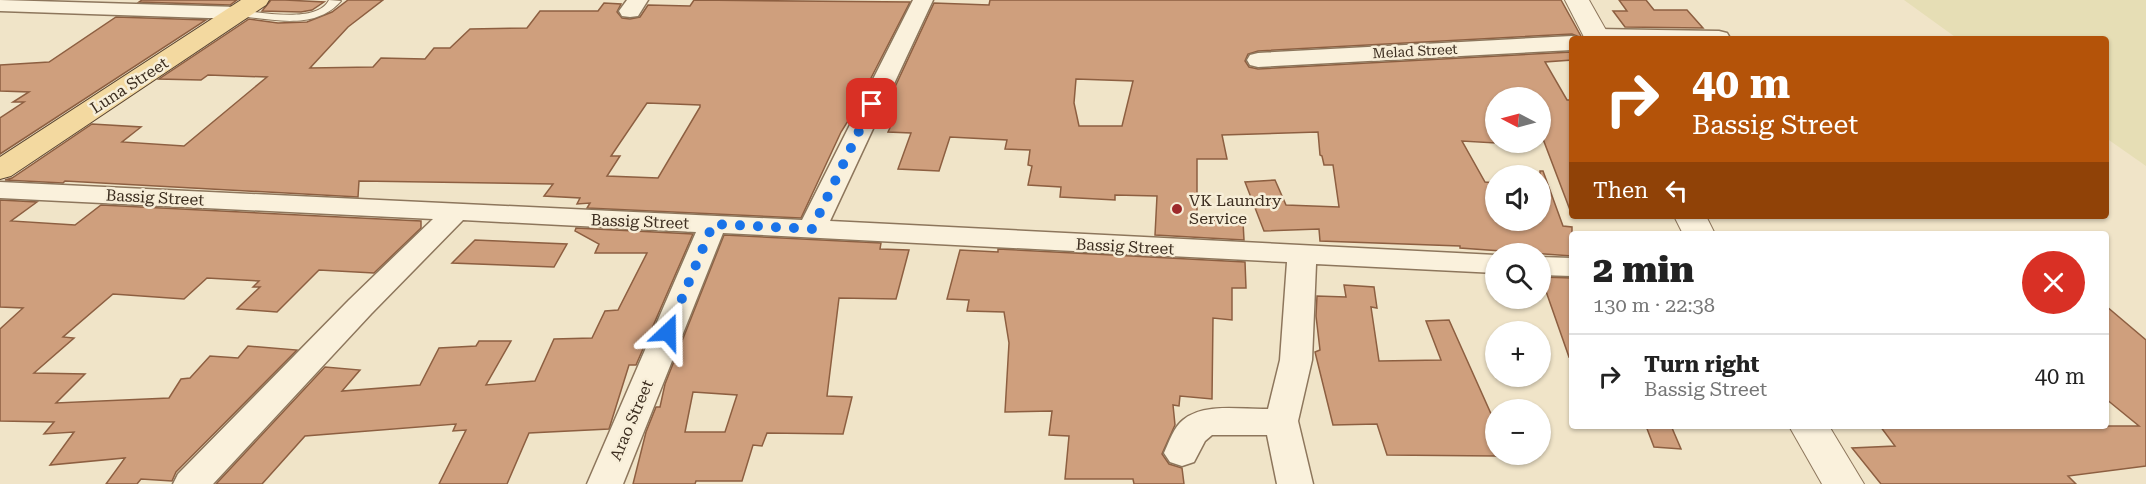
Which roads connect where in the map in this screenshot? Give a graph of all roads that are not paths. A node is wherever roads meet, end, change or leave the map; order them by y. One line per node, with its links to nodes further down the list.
1 (334, 0): 5 (lane)
2 (923, 0): 13 (street)
3 (1577, 0): 6 (street)
4 (0, 5): 5 (street)
5 (248, 6): 9 (main road, Luna Street)
6 (1596, 36)
7 (1569, 43): 8 (street, Melad Street)
8 (1258, 60)
9 (0, 170)
10 (0, 190): 11 (street, Bassig Street)
11 (455, 213): 12 (street, Bassig Street); 21 (street)
12 (713, 224): 13 (street, Bassig Street); 22 (street, Arao Street)
13 (812, 229): 14 (street, Bassig Street)
14 (1302, 255): 15 (street, Bassig Street); 18 (street)
15 (1485, 263)
16 (1551, 266): 17 (street)
17 (1569, 267)
18 (1281, 421): 20 (street); 23 (street)
19 (1811, 429): 24 (street)
20 (1182, 453)
21 (191, 484)
22 (605, 484)
23 (1295, 484)
24 (1843, 484)

